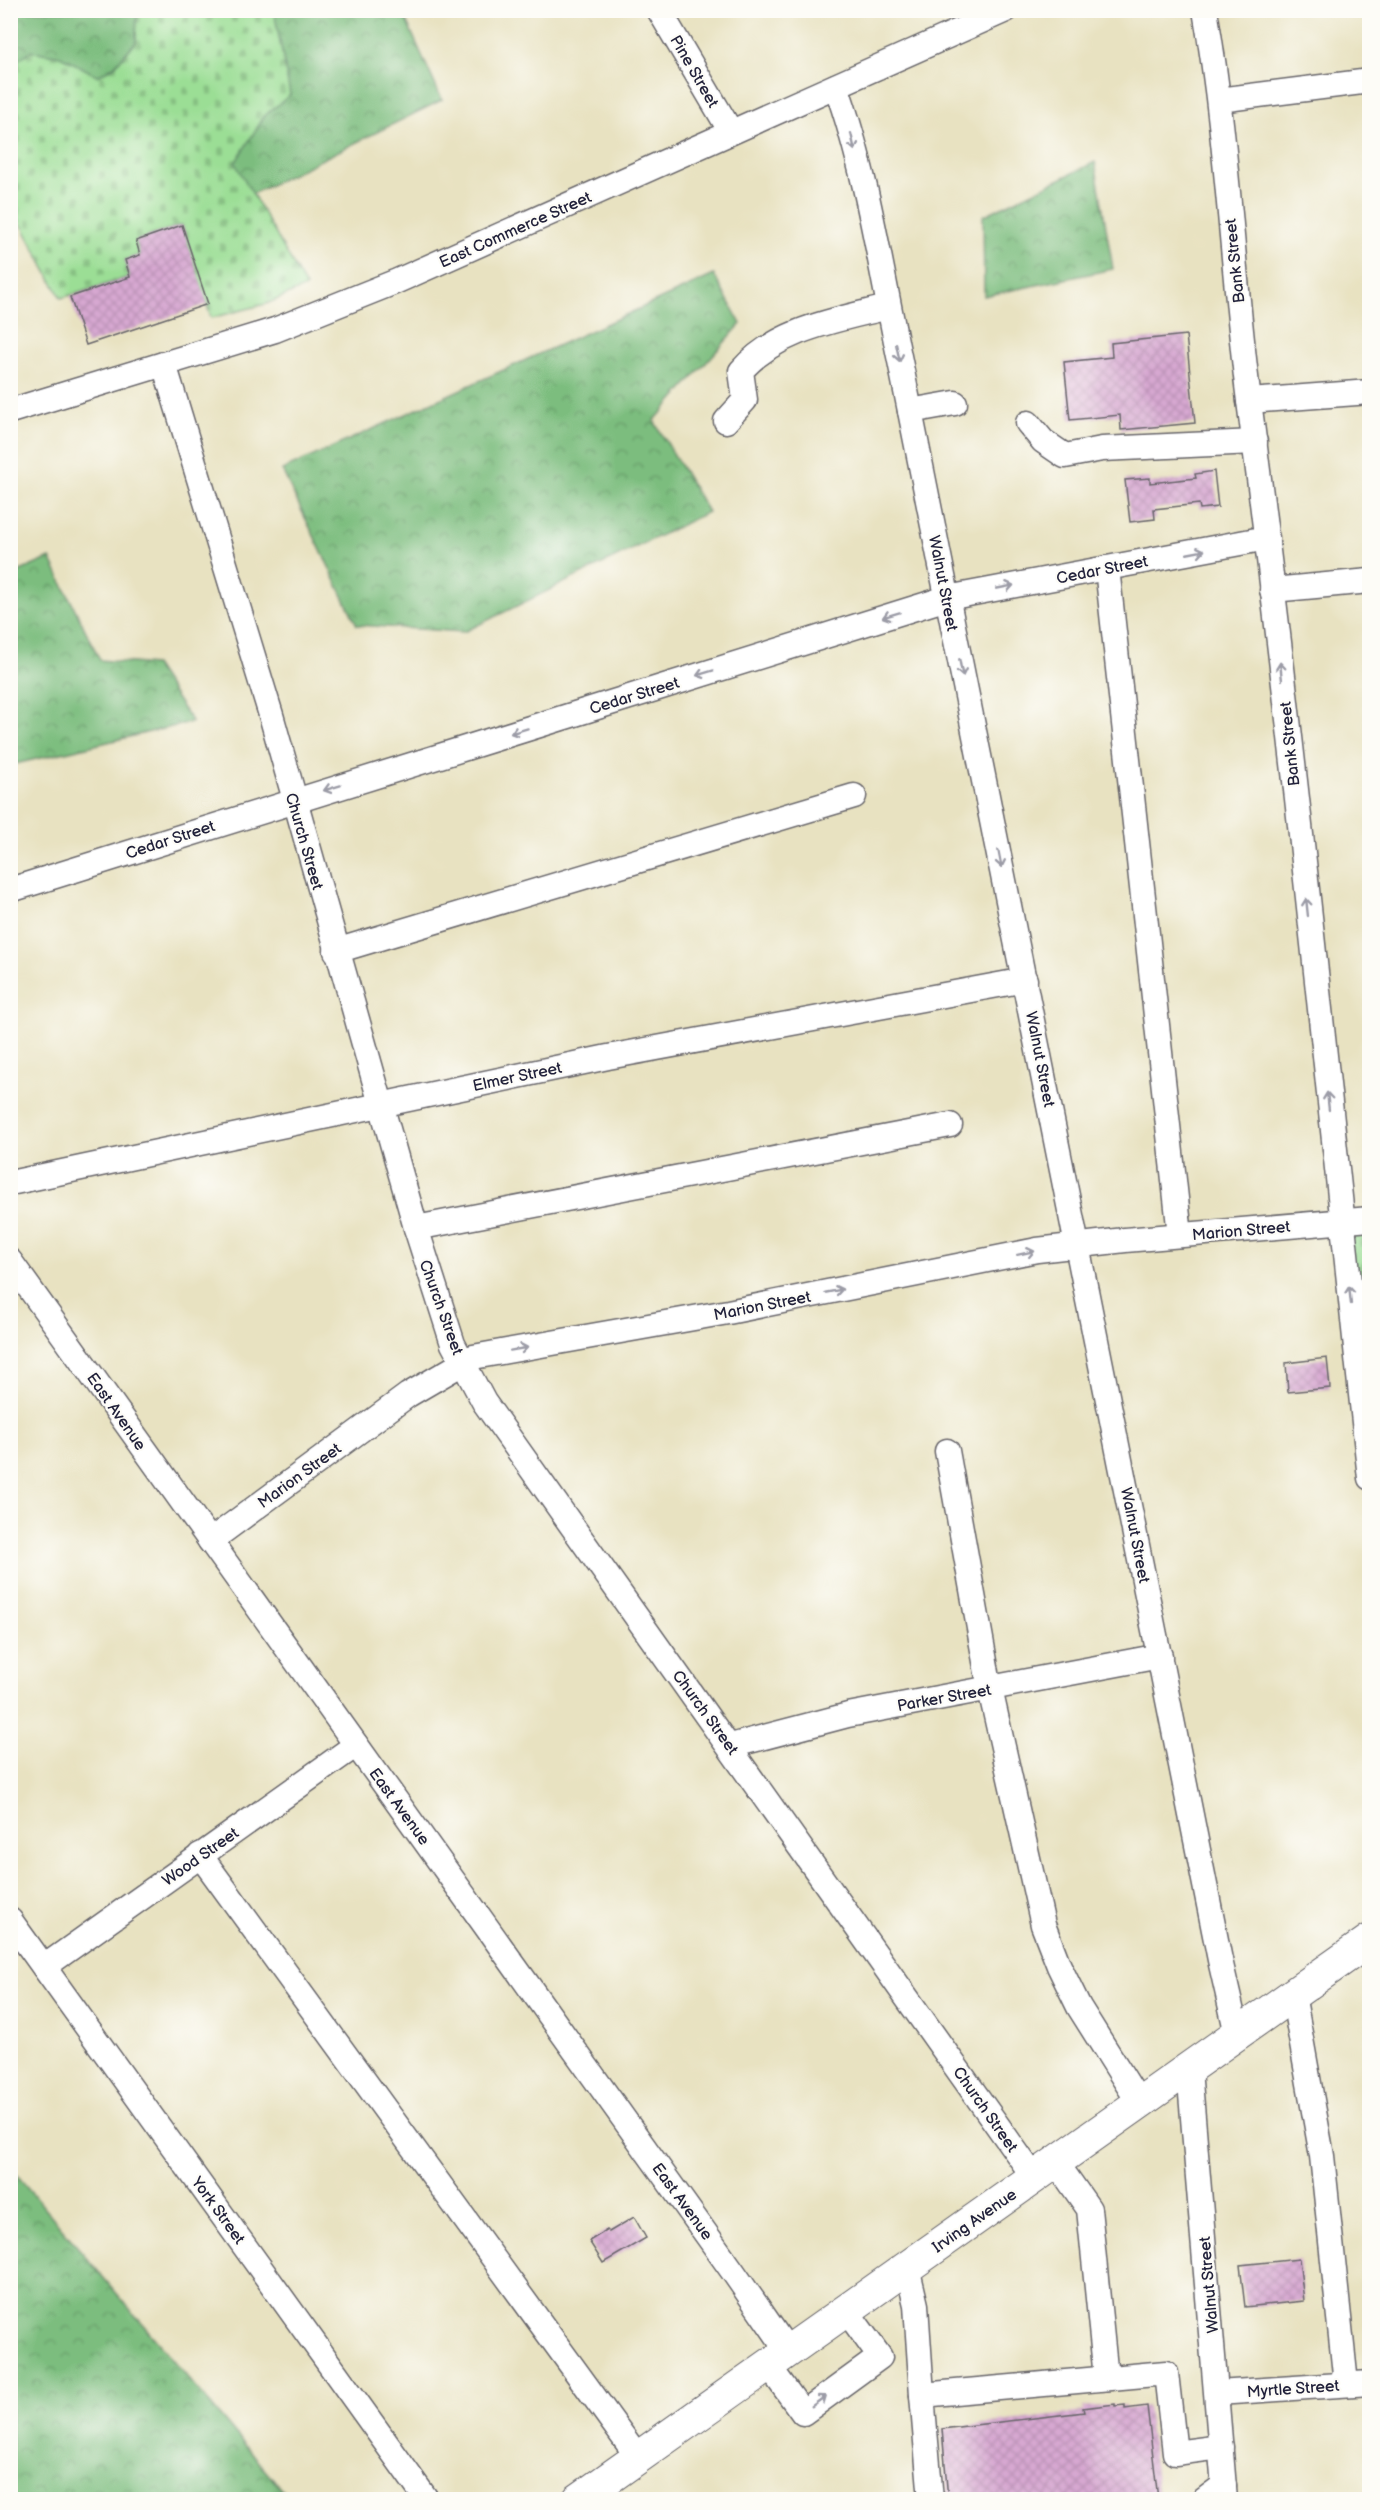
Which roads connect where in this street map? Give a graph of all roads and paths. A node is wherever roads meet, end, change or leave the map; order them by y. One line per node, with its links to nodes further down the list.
1 (659, 10): 7 (street, Pine Street)
2 (1205, 10): 6 (street, Bank Street)
3 (1000, 12): 5 (street, East Commerce Street)
4 (1370, 81): 6 (street)
5 (836, 86): 7 (street, East Commerce Street); 8 (street, Walnut Street, one-way to 8)
6 (1219, 100): 11 (street, Bank Street)
7 (731, 132): 9 (street, East Commerce Street)
8 (888, 307): 14 (street, Walnut Street, one-way to 14); 15 (street)
9 (164, 364): 13 (street, East Commerce Street); 24 (street, Church Street)
10 (1370, 392): 11 (street)
11 (1249, 401): 17 (street, Bank Street)
12 (955, 403): 14 (street)
13 (10, 411)
14 (910, 411): 22 (street, Walnut Street)
15 (726, 421)
16 (1028, 423): 17 (street)
17 (1255, 442): 18 (street, Bank Street)
18 (1267, 538): 19 (street, Cedar Street, one-way to 18); 21 (street, Bank Street)
19 (1107, 568): 22 (street, Cedar Street, one-way to 19); 34 (street)
20 (1370, 580): 21 (street)
21 (1272, 590): 32 (street, Bank Street, one-way to 21)
22 (947, 598): 24 (street, Cedar Street, one-way to 24); 27 (street, Walnut Street, one-way to 27)
23 (854, 796): 26 (street)
24 (293, 800): 25 (street, Cedar Street); 26 (street, Church Street)
25 (10, 890)
26 (336, 951): 28 (street, Church Street)
27 (1025, 980): 28 (street, Elmer Street); 35 (street, Walnut Street)
28 (379, 1105): 30 (street, Elmer Street); 33 (street, Church Street)
29 (951, 1125): 33 (street)
30 (10, 1183)
31 (1370, 1219): 32 (street, Marion Street)
32 (1342, 1221): 34 (street, Marion Street); 39 (street, Bank Street, one-way to 32)
33 (416, 1228): 37 (street, Church Street)
34 (1180, 1235): 35 (street, Marion Street)
35 (1078, 1245): 37 (street, Marion Street, one-way to 35); 41 (street, Walnut Street)
36 (10, 1261): 40 (street, East Avenue)
37 (462, 1363): 40 (street, Marion Street); 44 (street, Church Street)
38 (947, 1451): 42 (street)
39 (1370, 1478)
40 (210, 1540): 43 (street, East Avenue)
41 (1160, 1656): 42 (street, Parker Street); 50 (street, Walnut Street)
42 (990, 1689): 44 (street, Parker Street); 52 (street)
43 (356, 1745): 45 (street, Wood Street); 56 (street, East Avenue)
44 (730, 1746): 53 (street, Church Street)
45 (200, 1855): 48 (street, Wood Street); 62 (street)
46 (10, 1920): 48 (street, York Street)
47 (1370, 1940): 49 (main road, Irving Avenue)
48 (44, 1966): 64 (street, York Street)
49 (1293, 1994): 50 (main road, Irving Avenue); 58 (street)
50 (1237, 2034): 51 (main road, Irving Avenue)
51 (1189, 2070): 52 (main road, Irving Avenue); 59 (street, Walnut Street)
52 (1140, 2104): 53 (main road, Irving Avenue)
53 (1045, 2169): 54 (main road, Irving Avenue); 57 (street, Church Street)
54 (907, 2267): 55 (main road, Irving Avenue); 60 (street)
55 (846, 2310): 56 (main road, Irving Avenue); 56 (street, East Avenue, one-way to 55)
56 (778, 2358): 62 (main road, Irving Avenue)
57 (1106, 2378): 60 (street); 61 (street)
58 (1358, 2383): 59 (street, Myrtle Street)
59 (1217, 2394): 61 (street, Walnut Street)
60 (922, 2395): 66 (street)
61 (1221, 2447): 63 (street, Walnut Street)
62 (638, 2457): 65 (main road, Irving Avenue)
63 (1224, 2492): 67 (street)
64 (427, 2499)
65 (578, 2499)
66 (931, 2499)
67 (1204, 2499)

